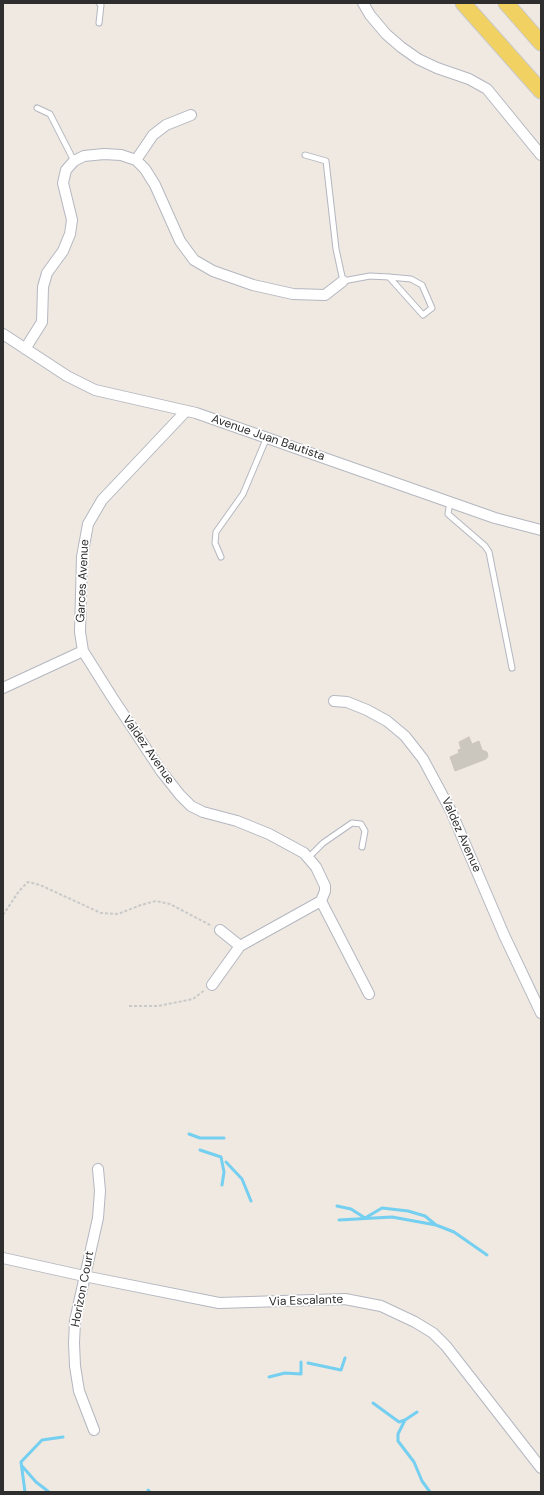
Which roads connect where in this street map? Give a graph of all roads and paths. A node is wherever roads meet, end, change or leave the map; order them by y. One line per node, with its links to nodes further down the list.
1 (99, 3): 5 (lane)
2 (363, 3): 11 (street)
3 (463, 3): 7 (main road)
4 (506, 3): 6 (main road)
5 (99, 23)
6 (541, 43)
7 (541, 91)
8 (37, 108): 13 (lane)
9 (191, 115): 12 (street)
10 (305, 155): 15 (lane)
11 (541, 155)
12 (136, 160): 13 (street); 15 (street)
13 (74, 162): 17 (street)
14 (389, 277): 14 (lane); 15 (lane)
15 (343, 281)
16 (3, 334): 17 (street, Avenue Juan Bautista)
17 (25, 349): 18 (street, Avenue Juan Bautista)
18 (186, 411): 19 (street, Avenue Juan Bautista); 23 (street, Garces Avenue)
19 (267, 437): 20 (street, Avenue Juan Bautista); 22 (lane)
20 (450, 501): 21 (street, Avenue Juan Bautista); 24 (lane)
21 (541, 530)
22 (221, 556)
23 (83, 651): 25 (street); 28 (street, Valdez Avenue)
24 (512, 668)
25 (3, 688)
26 (334, 701): 36 (street, Valdez Avenue)
27 (362, 847): 28 (lane)
28 (308, 858): 29 (street, Valdez Avenue)
29 (320, 901): 32 (street); 34 (street)
30 (3, 915): 31 (path)
31 (220, 930): 32 (street)
32 (240, 946): 33 (street)
33 (212, 985): 35 (path)
34 (369, 994)
35 (129, 1006)
36 (541, 1012)
37 (98, 1169): 39 (street, Horizon Court)
38 (3, 1258): 39 (street, Via Escalante)
39 (84, 1276): 40 (street, Horizon Court); 41 (street, Via Escalante)
40 (94, 1430)
41 (541, 1468)

